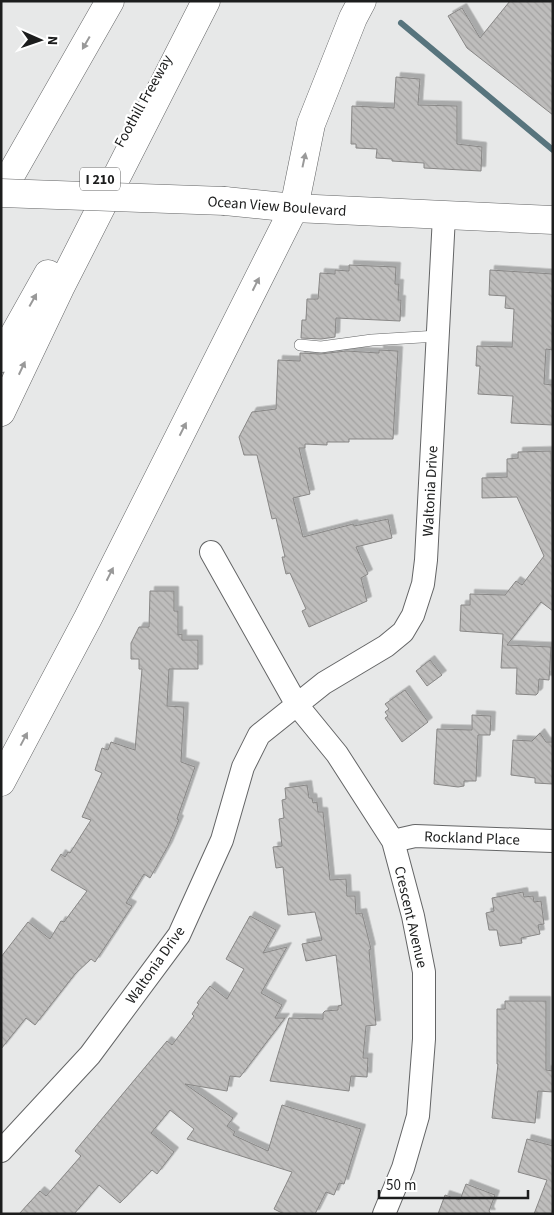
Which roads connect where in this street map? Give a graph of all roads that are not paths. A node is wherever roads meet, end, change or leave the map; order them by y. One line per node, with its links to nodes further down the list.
1 (110, 1): 5 (main road, one-way to 5)
2 (199, 1): 11 (main road, Foothill Freeway / I 210, one-way to 2)
3 (206, 1): 12 (main road, one-way to 3)
4 (362, 1): 6 (main road, one-way to 4)
5 (1, 192): 6 (main road, Ocean View Boulevard, bridge)
6 (294, 208): 7 (main road, Ocean View Boulevard); 15 (main road, one-way to 6)
7 (444, 216): 8 (main road, Ocean View Boulevard); 9 (street, Waltonia Drive)
8 (553, 220)
9 (438, 336): 10 (lane); 14 (street, Waltonia Drive)
10 (300, 345)
11 (1, 358)
12 (1, 412)
13 (211, 552): 14 (street)
14 (297, 705): 16 (street, Crescent Avenue); 18 (street, Waltonia Drive)
15 (1, 782)
16 (393, 841): 17 (street, Rockland Place); 19 (street, Crescent Avenue)
17 (553, 841)
18 (1, 1151)
19 (384, 1214)

